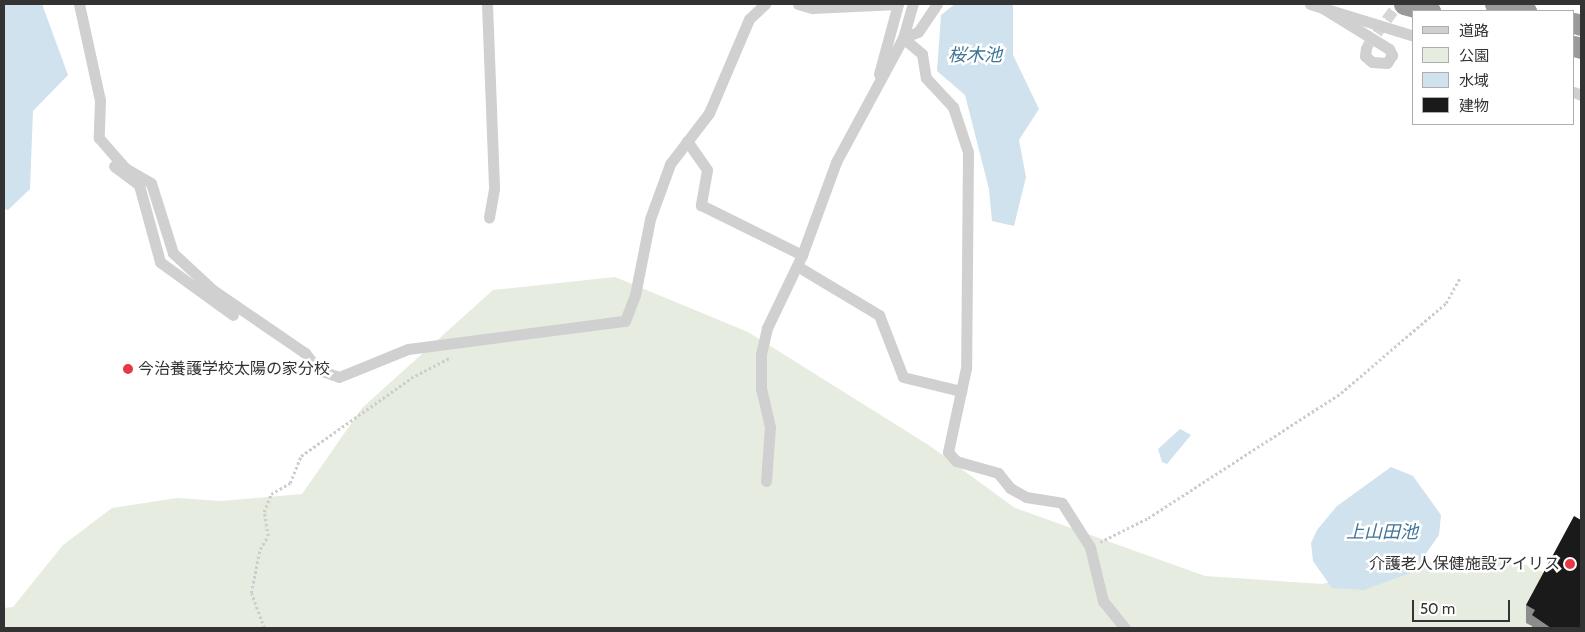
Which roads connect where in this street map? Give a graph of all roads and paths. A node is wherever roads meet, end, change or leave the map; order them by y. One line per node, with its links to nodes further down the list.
1 (79, 4): 17 (street)
2 (487, 4): 19 (street)
3 (765, 4): 18 (street)
4 (798, 4): 5 (street)
5 (898, 4): 16 (street)
6 (913, 4): 14 (street)
7 (937, 4): 14 (street)
8 (1404, 4): 11 (highway)
9 (1495, 4): 12 (highway)
10 (1315, 5): 13 (street); 15 (street)
11 (1426, 10)
12 (1522, 10)
13 (1412, 35)
14 (903, 38): 16 (street); 25 (street)
15 (1366, 48)
16 (877, 83): 20 (street)
17 (99, 138): 23 (street); 24 (street)
18 (688, 141): 20 (street); 24 (street)
19 (489, 218)
20 (802, 255): 21 (street)
21 (797, 266): 25 (street); 26 (street)
22 (1460, 278): 27 (path)
23 (233, 315)
24 (476, 342): 28 (path)
25 (961, 392): 27 (street)
26 (766, 481)
27 (1090, 546): 29 (street)
28 (264, 628)
29 (1125, 628)

